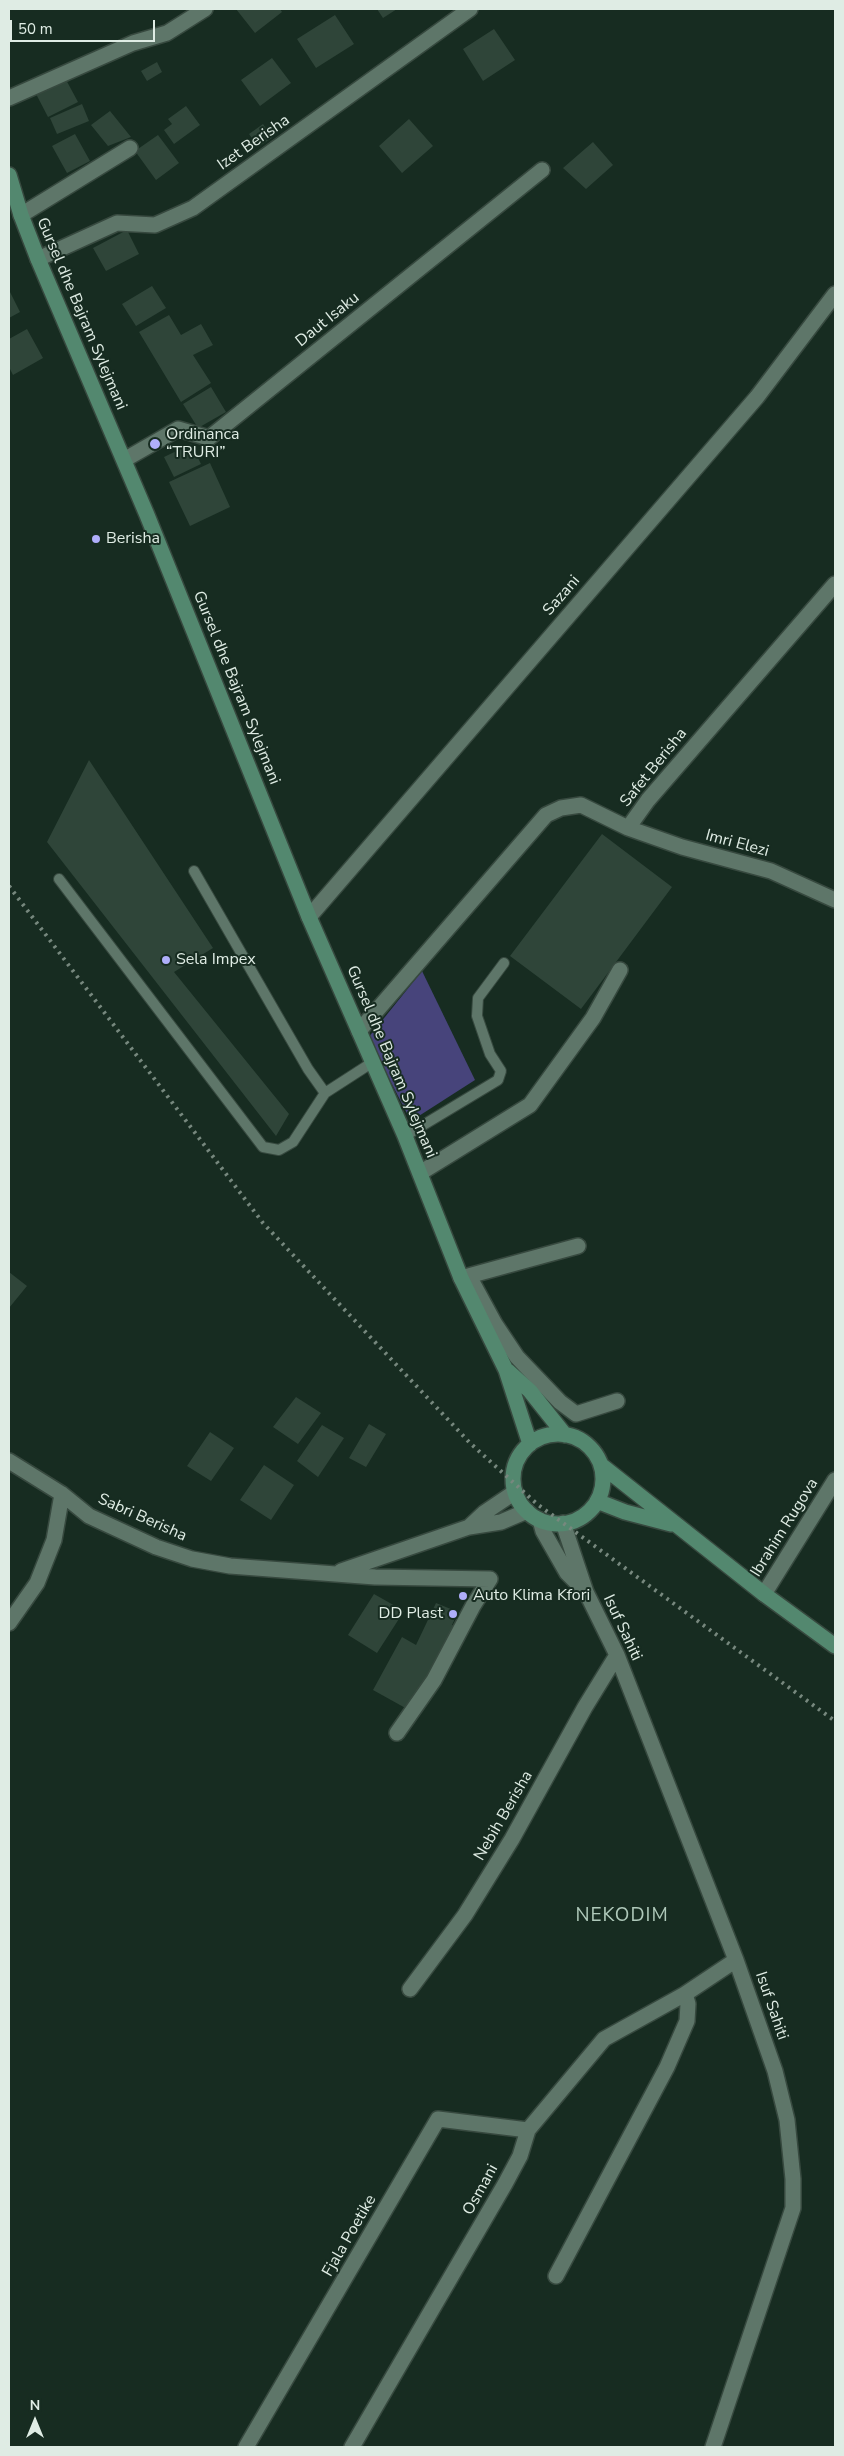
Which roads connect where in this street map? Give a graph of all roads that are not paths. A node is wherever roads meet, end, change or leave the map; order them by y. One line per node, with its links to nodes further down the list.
1 (205, 9): 3 (street)
2 (470, 9): 8 (street, Izet Berisha)
3 (9, 98)
4 (130, 148): 7 (street, Gursel dhe Bajram Sylejmani)
5 (542, 170): 10 (street, Daut Isaku)
6 (9, 175): 7 (street, Gursel dhe Bajram Sylejmani)
7 (21, 215): 8 (street, Gursel dhe Bajram Sylejmani)
8 (38, 259): 10 (street, Gursel dhe Bajram Sylejmani)
9 (835, 294): 16 (street, Sazani)
10 (124, 460): 16 (street, Gursel dhe Bajram Sylejmani)
11 (835, 584): 12 (street, Safet Berisha)
12 (628, 828): 15 (street, Imri Elezi); 19 (street, Safet Berisha)
13 (194, 871): 21 (lane)
14 (59, 879): 21 (lane)
15 (835, 900)
16 (309, 917): 19 (street, Gursel dhe Bajram Sylejmani)
17 (504, 963): 22 (lane)
18 (620, 970): 23 (street, Gursel dhe Bajram Sylejmani)
19 (359, 1031): 20 (street, Gursel dhe Bajram Sylejmani)
20 (373, 1062): 21 (lane); 22 (street, Gursel dhe Bajram Sylejmani)
21 (325, 1093)
22 (405, 1136): 23 (street, Gursel dhe Bajram Sylejmani)
23 (420, 1173): 25 (street, Gursel dhe Bajram Sylejmani)
24 (578, 1246): 25 (street)
25 (465, 1277): 26 (street, Gursel dhe Bajram Sylejmani); 27 (street)
26 (506, 1370): 28 (street, Gursel dhe Bajram Sylejmani); 29 (street, Gursel dhe Bajram Sylejmani)
27 (617, 1401)
28 (565, 1435): 29 (street); 31 (street)
29 (530, 1444): 33 (street)
30 (9, 1461): 34 (street, Sabri Berisha)
31 (601, 1465): 35 (street); 39 (street, Ibrahim Rugova)
32 (835, 1480): 43 (street, Ibrahim Rugova)
33 (515, 1492): 36 (street); 40 (street, Sabri Berisha)
34 (62, 1494): 41 (street, Sabri Berisha); 44 (street)
35 (597, 1501): 38 (street); 39 (street, Ibrahim Rugova)
36 (526, 1511): 37 (street); 40 (street, Sabri Berisha)
37 (540, 1520): 38 (street); 42 (street, Isuf Sahiti)
38 (564, 1524): 42 (street, Isuf Sahiti)
39 (675, 1525): 43 (street, Ibrahim Rugova)
40 (469, 1527): 41 (street, Sabri Berisha)
41 (335, 1574): 47 (street, Sabri Berisha)
42 (586, 1592): 46 (street, Isuf Sahiti)
43 (764, 1594): 45 (street, Ibrahim Rugova)
44 (9, 1622)
45 (835, 1646)
46 (618, 1655): 48 (street, Isuf Sahiti); 49 (street, Nebih Berisha)
47 (397, 1733)
48 (736, 1960): 50 (street, Osmani); 55 (street, Isuf Sahiti)
49 (410, 1989)
50 (685, 1994): 51 (street, Osmani); 52 (street)
51 (528, 2130): 53 (street, Fjala Poetike); 54 (street, Osmani)
52 (556, 2276)
53 (246, 2447)
54 (352, 2447)
55 (714, 2447)

